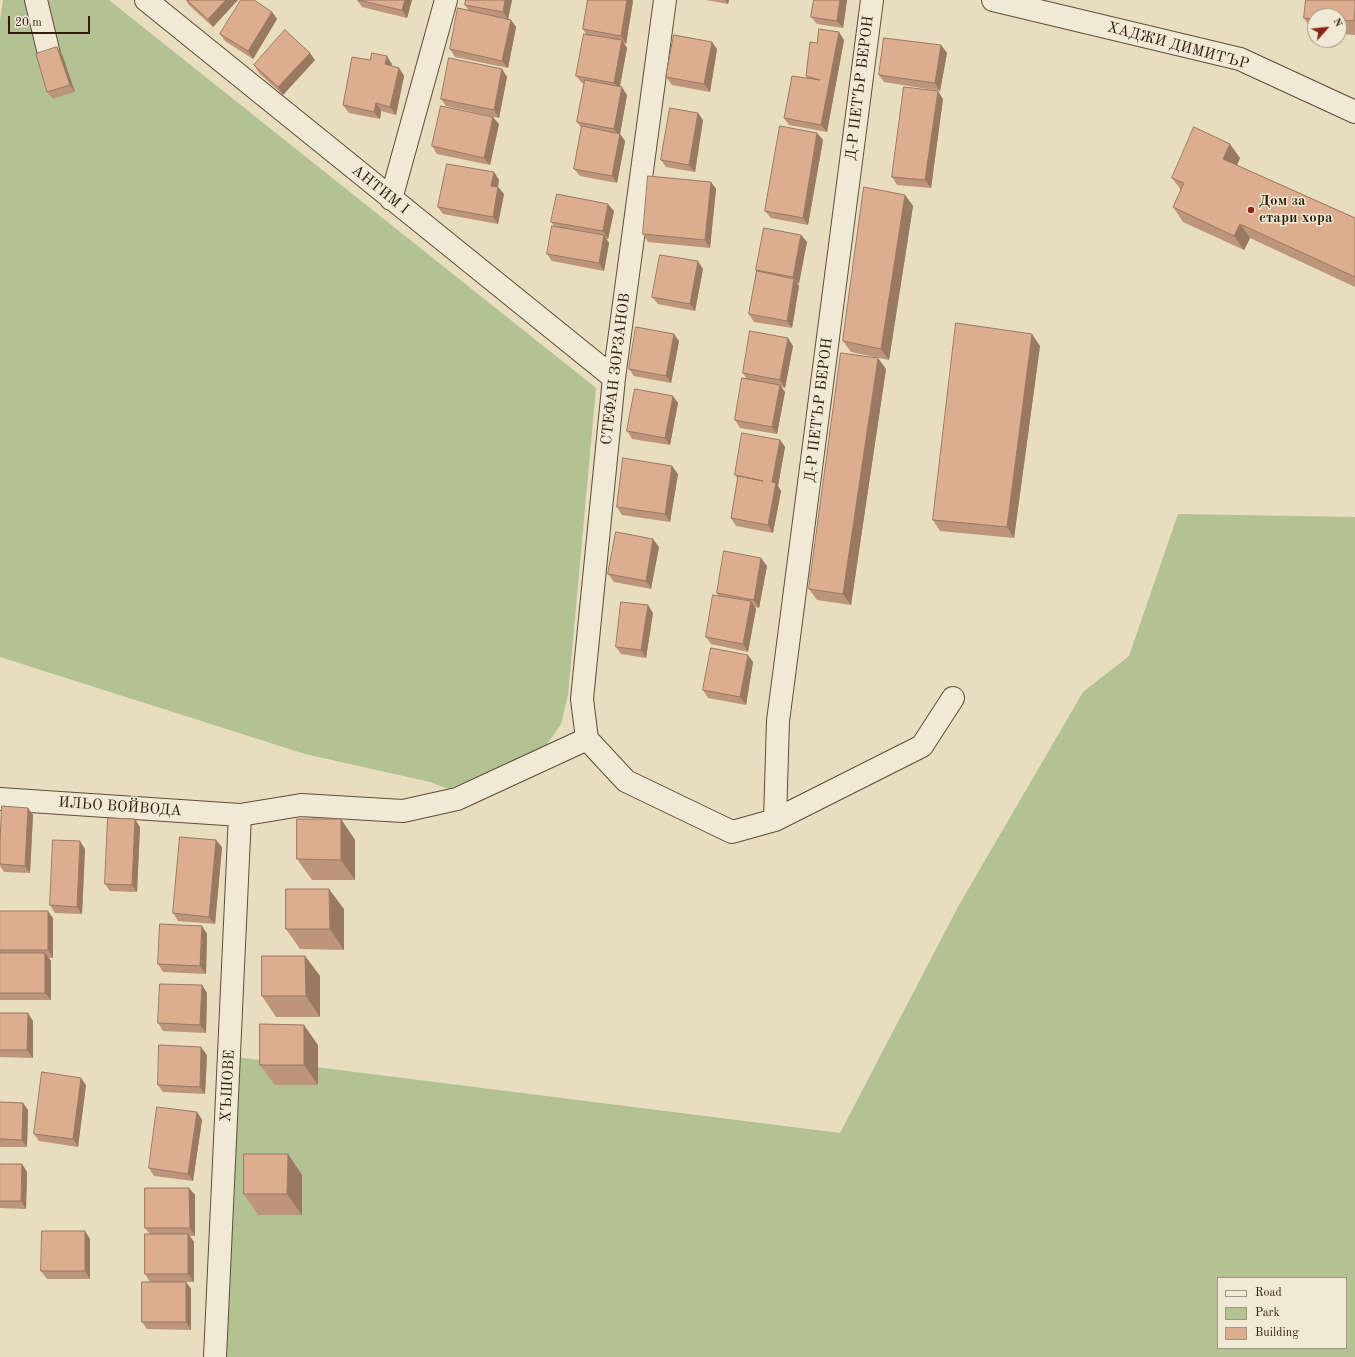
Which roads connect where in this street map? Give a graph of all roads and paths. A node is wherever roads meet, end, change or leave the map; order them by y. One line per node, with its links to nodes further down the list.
1 (36, 0): 7 (street)
2 (146, 0): 9 (street, АНТИМ I)
3 (446, 0): 9 (street)
4 (665, 0): 10 (street, СТЕФАН ЗОРЗАНОВ)
5 (872, 0): 15 (street, Д-Р ПЕТЪР БЕРОН)
6 (993, 0): 8 (street, ХАДЖИ ДИМИТЪР)
7 (49, 54)
8 (1355, 112)
9 (391, 199): 10 (street, АНТИМ I)
10 (614, 378): 12 (street, СТЕФАН ЗОРЗАНОВ)
11 (953, 698): 15 (street)
12 (587, 739): 14 (street, ИЛЬО ВОЙВОДА); 15 (street)
13 (0, 799): 14 (street, ИЛЬО ВОЙВОДА)
14 (240, 816): 16 (street, ХЪШОВЕ)
15 (775, 820)
16 (215, 1357)

